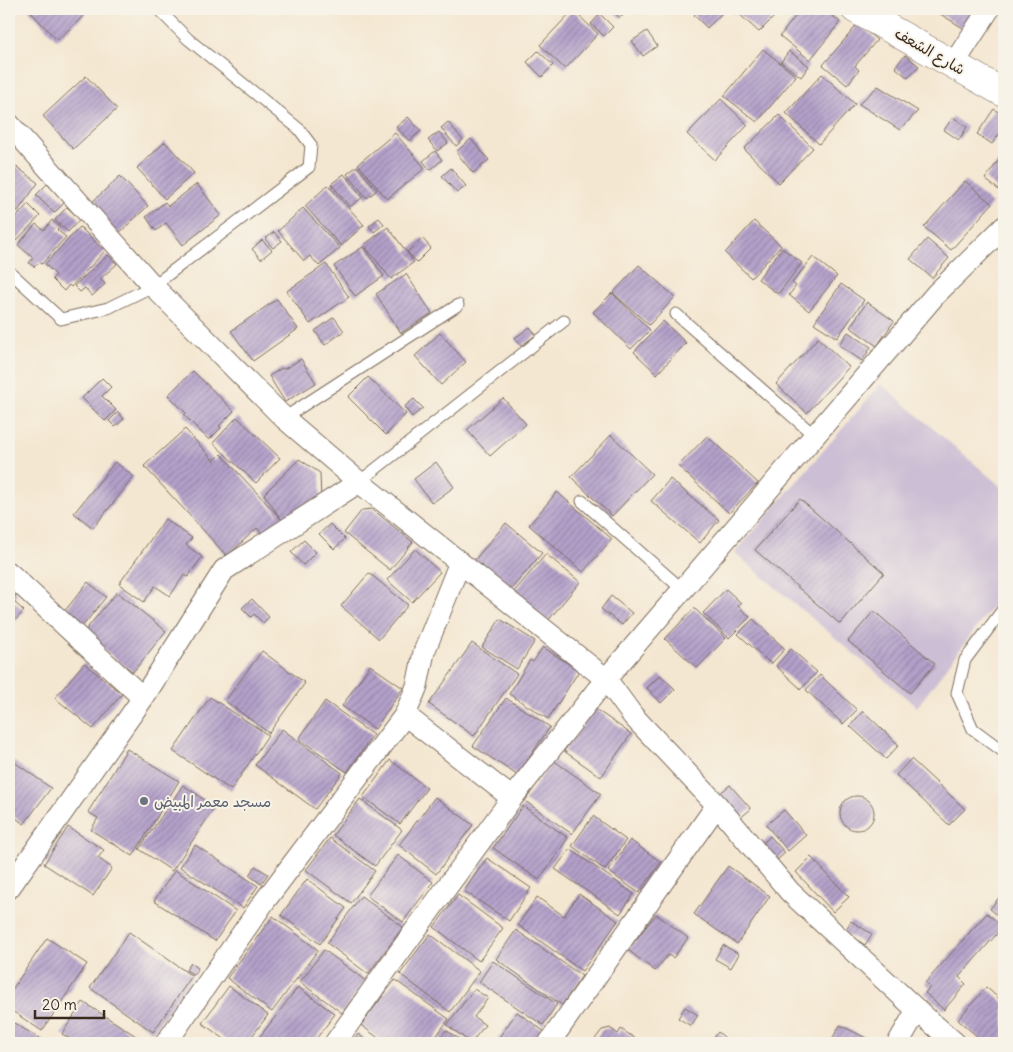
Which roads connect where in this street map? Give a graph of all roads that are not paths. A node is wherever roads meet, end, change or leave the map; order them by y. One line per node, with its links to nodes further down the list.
1 (158, 9): 9 (lane)
2 (855, 9): 4 (street, شارع الشعف)
3 (989, 9): 4 (street)
4 (953, 65): 5 (street, شارع الشعف)
5 (1004, 93)
6 (9, 124): 9 (street)
7 (1004, 228): 14 (street)
8 (9, 271): 9 (lane)
9 (153, 286): 13 (street)
10 (458, 306): 13 (lane)
11 (676, 314): 14 (lane)
12 (564, 321): 15 (lane)
13 (284, 418): 15 (street)
14 (815, 436): 19 (street)
15 (359, 482): 17 (street); 22 (street)
16 (582, 501): 19 (lane)
17 (460, 562): 21 (street); 23 (street)
18 (9, 573): 22 (street)
19 (683, 590): 21 (street)
20 (1004, 608): 24 (lane)
21 (606, 679): 25 (street); 26 (street)
22 (143, 698): 27 (street)
23 (405, 715): 25 (street); 29 (street)
24 (1004, 752)
25 (512, 798): 30 (street)
26 (718, 805): 28 (street); 31 (street)
27 (9, 888)
28 (917, 1010): 32 (street); 33 (street)
29 (166, 1043)
30 (335, 1043)
31 (549, 1043)
32 (898, 1043)
33 (956, 1043)

